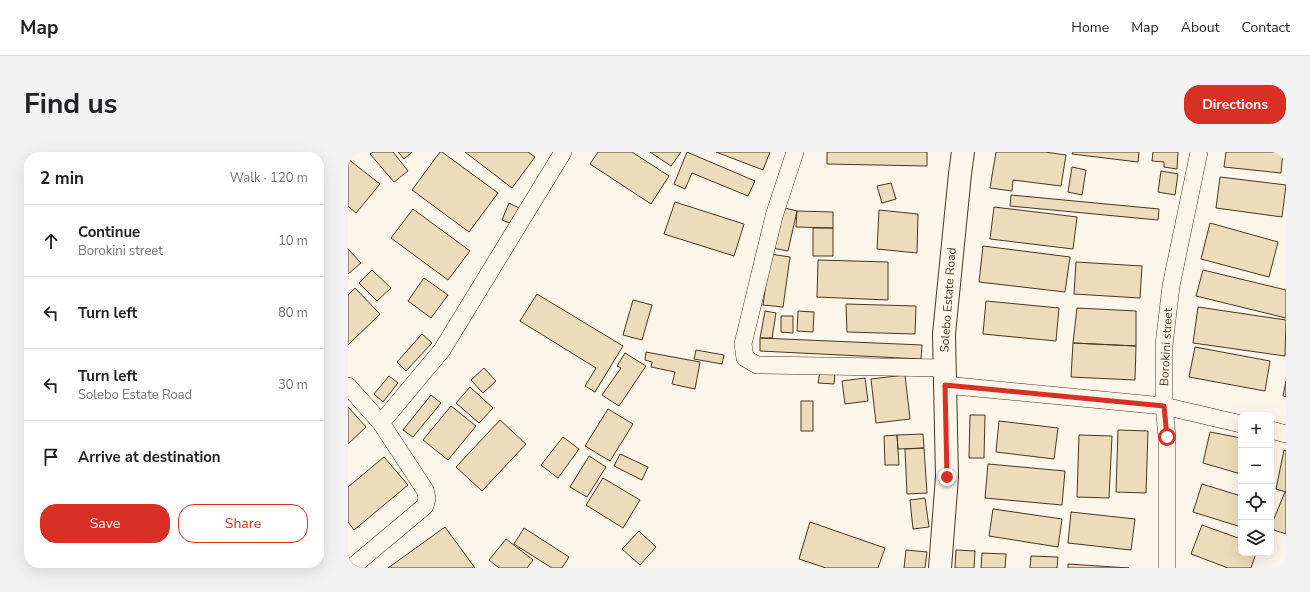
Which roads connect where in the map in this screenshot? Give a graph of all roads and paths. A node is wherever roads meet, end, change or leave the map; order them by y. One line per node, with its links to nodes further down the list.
1 (563, 152): 8 (street)
2 (795, 152): 5 (street)
3 (963, 152): 5 (street, Solebo Estate Road)
4 (1199, 152): 7 (street, Borokini street)
5 (944, 377): 7 (street); 13 (street, Solebo Estate Road)
6 (348, 386): 8 (street)
7 (1164, 406): 9 (street); 14 (street, Borokini street)
8 (381, 423): 12 (street)
9 (1238, 423)
10 (1274, 431): 11 (street)
11 (1286, 434)
12 (351, 568)
13 (940, 568)
14 (1167, 568)

